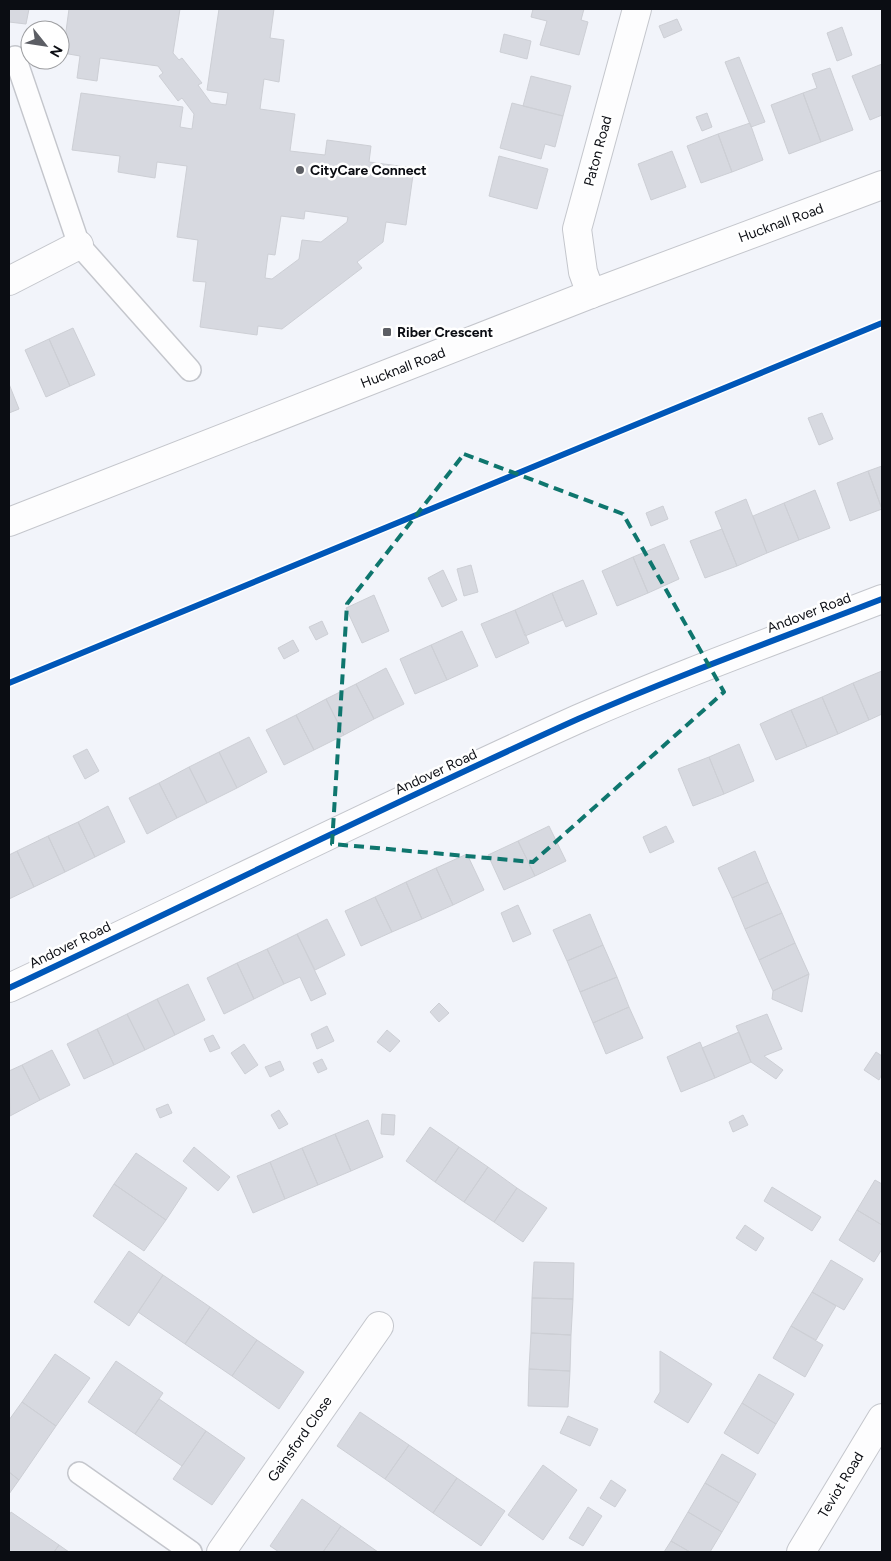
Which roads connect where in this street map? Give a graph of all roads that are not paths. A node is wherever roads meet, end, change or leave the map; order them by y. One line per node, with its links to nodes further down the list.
1 (637, 9): 6 (street, Paton Road)
2 (15, 57): 4 (lane)
3 (882, 185): 6 (street, Hucknall Road)
4 (79, 245): 5 (street); 7 (lane)
5 (9, 281)
6 (591, 294): 8 (street, Hucknall Road)
7 (190, 370)
8 (9, 522)
9 (882, 599): 10 (street, Andover Road)
10 (9, 988)
11 (379, 1326): 15 (street, Gainsford Close)
12 (882, 1418): 16 (street, Teviot Road)
13 (79, 1473): 14 (lane)
14 (191, 1552)
15 (221, 1552)
16 (801, 1552)

